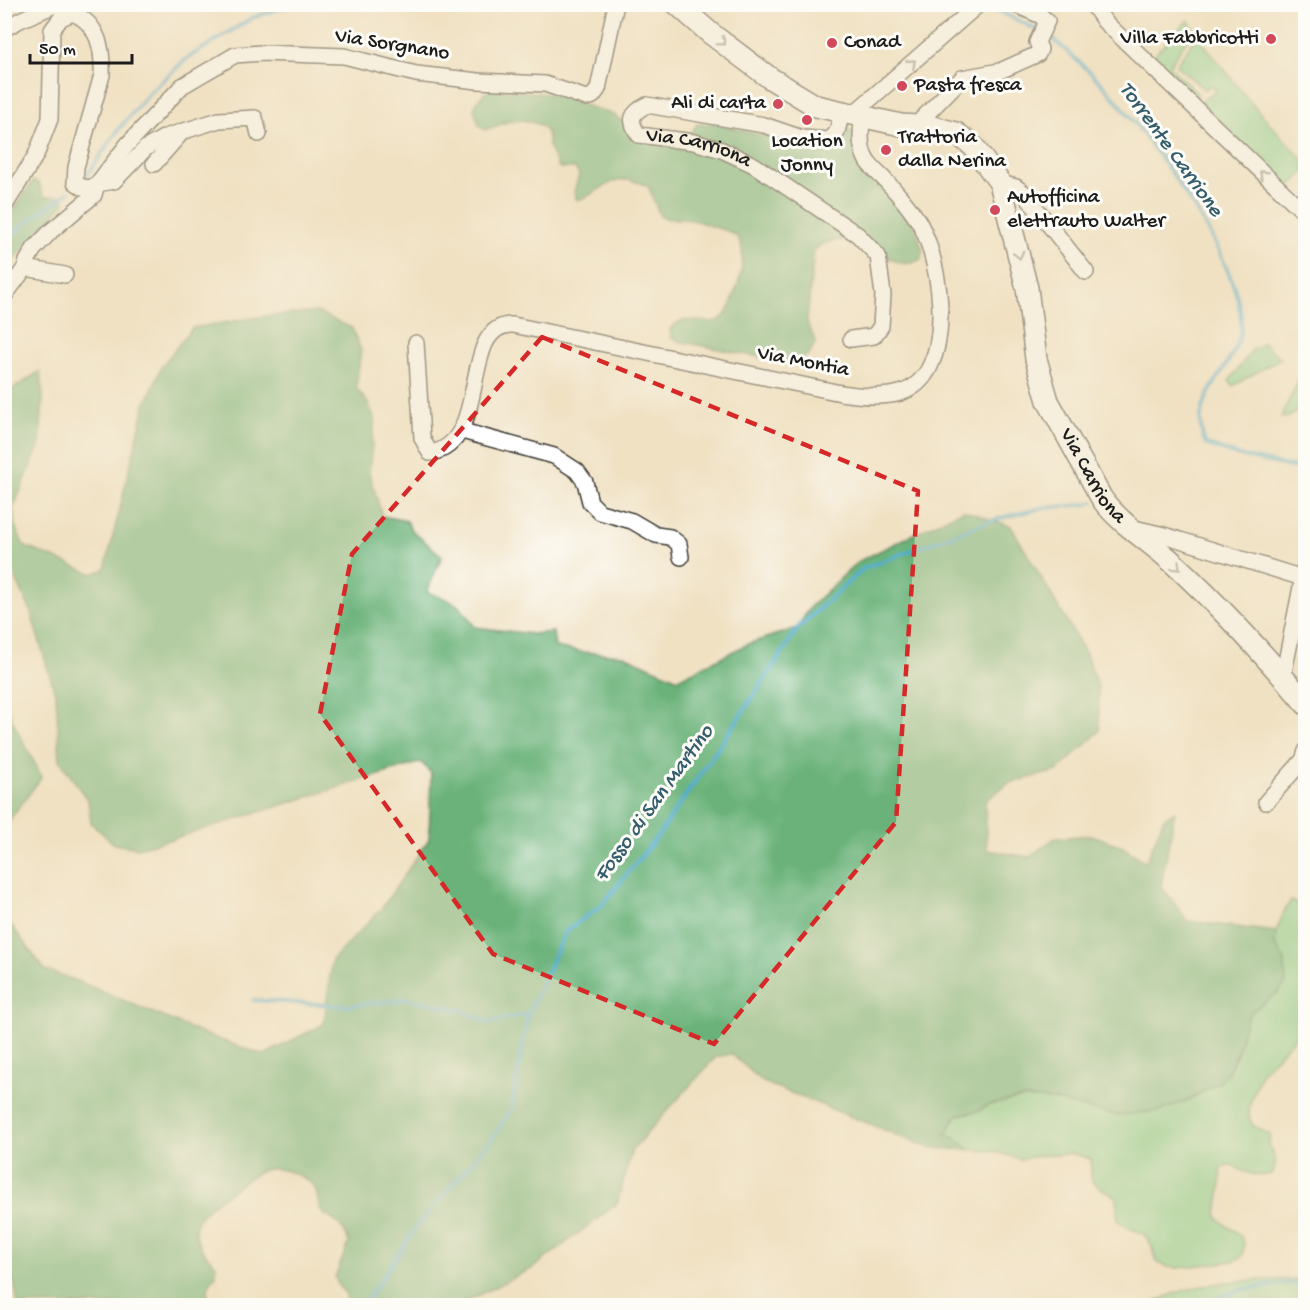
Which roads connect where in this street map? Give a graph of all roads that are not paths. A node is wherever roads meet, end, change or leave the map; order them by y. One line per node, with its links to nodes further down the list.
1 (57, 4): 8 (street)
2 (616, 4): 15 (street, Via Sorgnano)
3 (677, 4): 9 (main road, Via Carriona, one-way to 9)
4 (1014, 4): 10 (street)
5 (1092, 4): 17 (street, one-way to 5)
6 (976, 8): 9 (street, one-way to 6)
7 (74, 9): 15 (street); 16 (street)
8 (4, 29)
9 (852, 115): 10 (main road, Via Carriona); 22 (street, Via Carriona); 24 (street, Via Montia)
10 (916, 125): 14 (main road, Via Carriona)
11 (183, 131): 12 (street); 13 (street); 15 (street)
12 (259, 134)
13 (154, 164)
14 (1000, 183): 19 (street, Via Carriona); 25 (main road, Via Carriona, one-way to 25)
15 (93, 186): 18 (street)
16 (4, 207)
17 (1305, 214)
18 (26, 268): 20 (street); 21 (street)
19 (1086, 272)
20 (65, 275)
21 (5, 295)
22 (851, 339)
23 (416, 343): 24 (street)
24 (462, 430): 26 (street)
25 (1129, 526): 27 (street); 28 (main road, Via Carriona, one-way to 28)
26 (681, 557)
27 (1304, 573): 28 (street)
28 (1283, 677): 29 (main road, Via Carriona)
29 (1305, 704)
30 (1305, 751): 31 (street)
31 (1266, 802)

